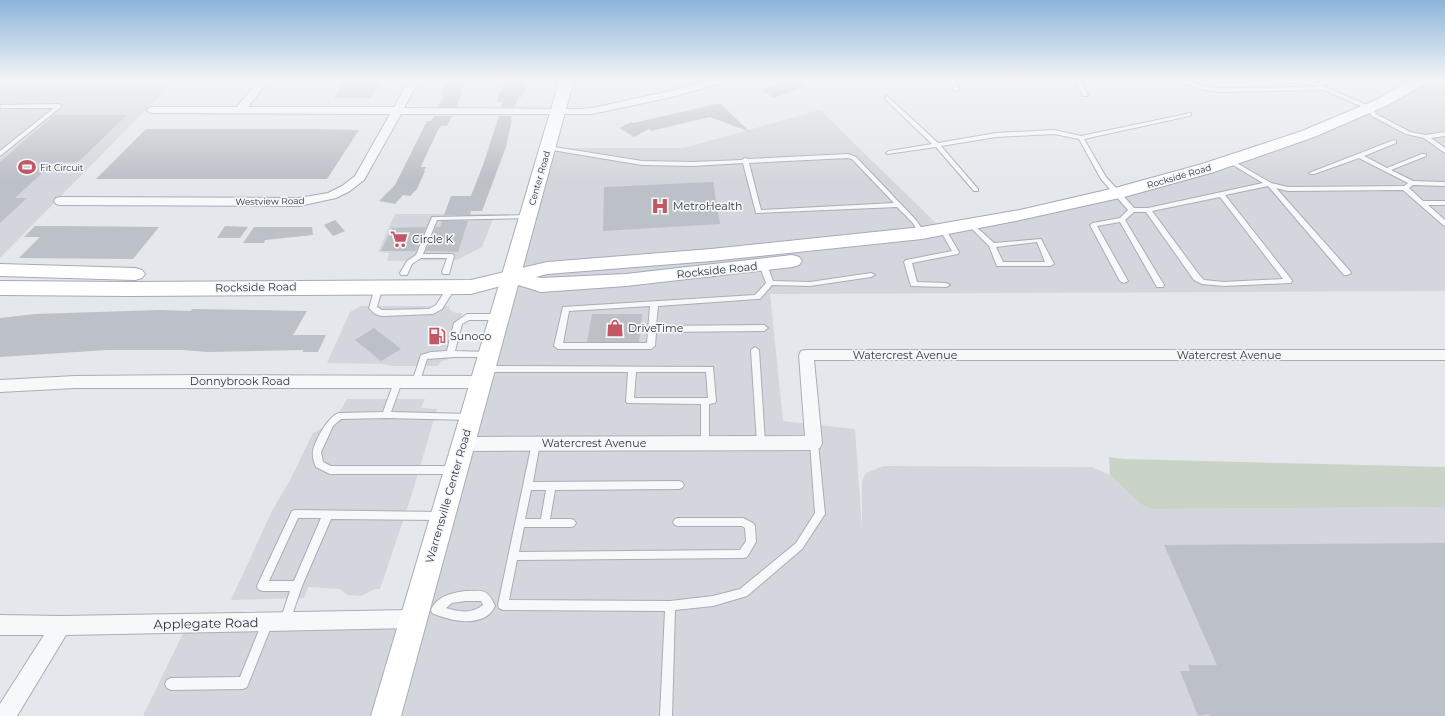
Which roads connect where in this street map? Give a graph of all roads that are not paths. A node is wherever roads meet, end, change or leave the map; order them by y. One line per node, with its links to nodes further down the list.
1 (51, 112): 16 (lane)
2 (397, 112): 30 (street, Westview Road)
3 (558, 112): 13 (main road, Center Road)
4 (902, 112): 12 (lane)
5 (1359, 112): 20 (main road, Rockside Road)
6 (1372, 112): 9 (lane)
7 (1189, 114): 10 (lane)
8 (1445, 134): 9 (lane)
9 (1426, 137): 14 (lane)
10 (1082, 138): 12 (lane); 28 (lane)
11 (1394, 142): 18 (lane)
12 (938, 146): 15 (lane); 27 (lane)
13 (548, 148): 19 (lane); 36 (main road, Center Road)
14 (1445, 151)
15 (890, 153)
16 (0, 154)
17 (1424, 155): 21 (lane)
18 (1359, 156): 21 (lane); 22 (lane)
19 (744, 160): 33 (lane); 33 (lane)
20 (1230, 161): 24 (lane); 28 (main road, Rockside Road)
21 (1386, 170): 23 (lane)
22 (1312, 173)
23 (1412, 183): 25 (lane); 26 (lane)
24 (1270, 184): 26 (lane); 29 (lane); 46 (lane)
25 (1445, 184)
26 (1405, 188): 31 (lane)
27 (976, 190)
28 (1118, 193): 34 (lane); 39 (main road, Rockside Road)
29 (1221, 194): 35 (lane); 35 (lane)
30 (60, 201)
31 (1422, 203): 32 (lane); 38 (lane)
32 (1445, 203)
33 (899, 205): 41 (lane)
34 (1132, 210): 35 (lane); 37 (lane)
35 (1148, 210)
36 (528, 217): 43 (lane); 49 (main road, Center Road)
37 (1122, 220): 51 (lane); 54 (lane)
38 (1445, 223)
39 (971, 225): 40 (main road, Rockside Road); 42 (lane)
40 (943, 230): 41 (main road, Rockside Road); 53 (lane)
41 (922, 233): 44 (main road, Rockside Road); 49 (main road, Rockside Road)
42 (992, 245): 42 (lane)
43 (419, 256): 47 (lane); 50 (lane)
44 (763, 264): 49 (main road, Rockside Road); 52 (lane)
45 (0, 270): 47 (main road, Rockside Road)
46 (1347, 272)
47 (404, 273): 50 (main road, Rockside Road)
48 (871, 275): 52 (lane)
49 (510, 277): 50 (main road, Rockside Road); 58 (main road, Warrensville Center Road)
50 (449, 279): 55 (main road, Rockside Road); 55 (lane)
51 (1124, 281)
52 (770, 283): 57 (lane)
53 (946, 285)
54 (1160, 285)
55 (379, 286): 56 (main road, Rockside Road)
56 (0, 288)
57 (654, 303): 60 (lane); 60 (lane)
58 (499, 317): 62 (lane); 64 (main road, Warrensville Center Road)
59 (764, 328): 60 (lane)
60 (652, 329)
61 (755, 350): 74 (lane)
62 (454, 354): 64 (lane); 67 (lane)
63 (1445, 355): 75 (street, Watercrest Avenue)
64 (485, 369): 65 (lane); 67 (street, Donnybrook Road); 71 (main road, Warrensville Center Road)
65 (632, 369): 69 (lane); 69 (lane)
66 (398, 382): 67 (street, Donnybrook Road); 68 (street, Donnybrook Road); 70 (lane)
67 (416, 382)
68 (0, 386)
69 (705, 401): 73 (lane)
70 (386, 415): 71 (lane); 77 (lane)
71 (471, 417): 76 (main road, Warrensville Center Road)
72 (536, 443): 73 (street, Watercrest Avenue); 76 (street, Watercrest Avenue); 79 (lane)
73 (705, 443): 74 (street, Watercrest Avenue)
74 (761, 443): 75 (street, Watercrest Avenue)
75 (814, 443): 91 (lane)
76 (462, 444): 77 (main road, Warrensville Center Road)
77 (455, 470): 82 (main road, Warrensville Center Road)
78 (679, 485): 80 (lane)
79 (528, 486): 80 (lane); 86 (lane)
80 (551, 486): 83 (lane)
81 (328, 514): 82 (lane); 88 (lane); 88 (lane)
82 (442, 516): 92 (main road, Warrensville Center Road)
83 (545, 522): 84 (lane); 86 (lane)
84 (571, 522)
85 (678, 522): 87 (lane)
86 (520, 523): 87 (lane)
87 (513, 556): 89 (lane)
88 (297, 586): 93 (lane)
89 (503, 605): 90 (lane); 91 (lane)
90 (490, 606): 92 (lane); 92 (lane)
91 (670, 606): 99 (lane)
92 (424, 615): 93 (street, Applegate Road); 98 (main road, Warrensville Center Road)
93 (277, 621): 95 (street, Applegate Road); 96 (lane)
94 (0, 626): 95 (street, Applegate Road)
95 (61, 626): 97 (street)
96 (171, 684)
97 (5, 716)
98 (386, 716)
99 (666, 716)

